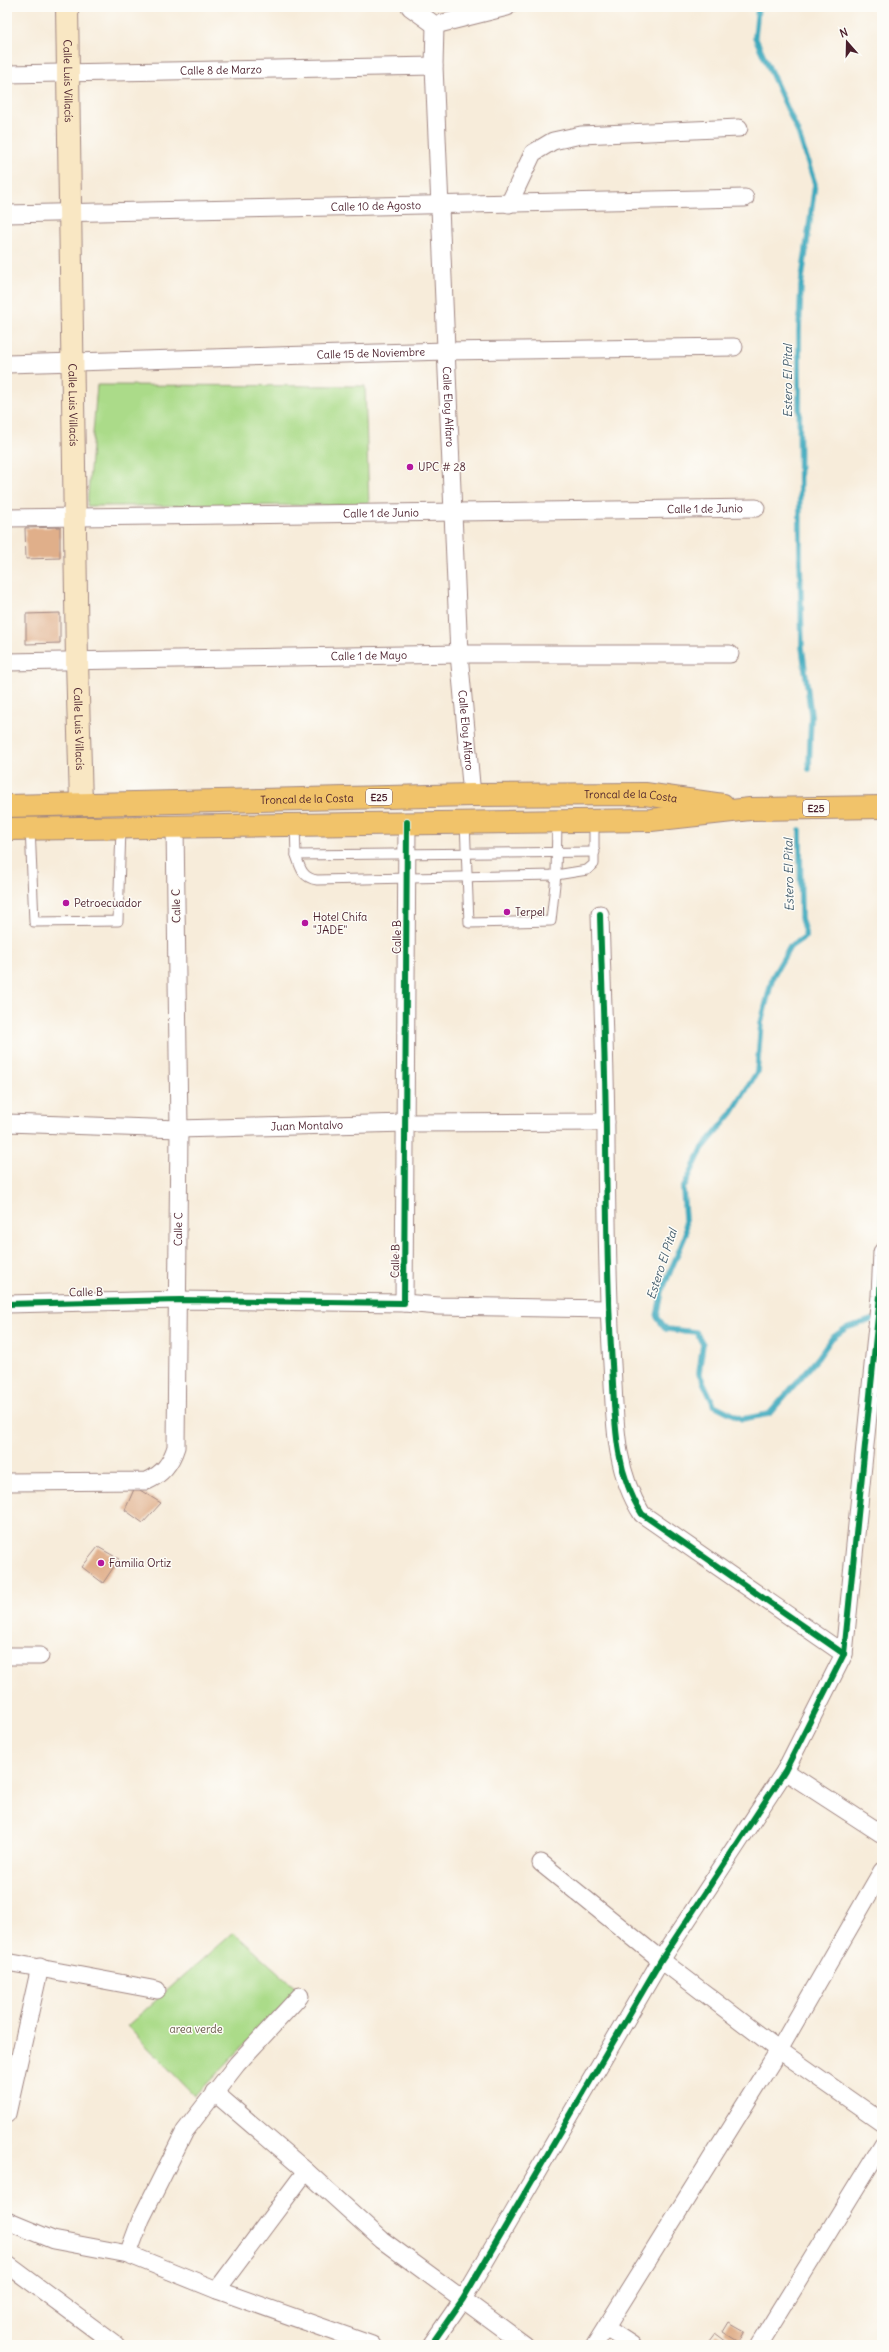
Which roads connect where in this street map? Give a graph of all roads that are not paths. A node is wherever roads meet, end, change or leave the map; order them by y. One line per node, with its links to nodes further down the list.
1 (67, 7): 6 (street, Calle Luis Villacís)
2 (410, 7): 4 (street)
3 (507, 7): 4 (street)
4 (435, 25): 5 (street, Calle Eloy Alfaro)
5 (434, 66): 6 (street, Calle 8 de Marzo); 11 (street, Calle Eloy Alfaro)
6 (67, 73): 7 (street, Calle 8 de Marzo); 12 (street, Calle Luis Villacís)
7 (7, 74)
8 (739, 128): 10 (street)
9 (745, 198): 10 (street, Calle 10 de Agosto)
10 (509, 204): 11 (street, Calle 10 de Agosto)
11 (440, 206): 12 (street, Calle 10 de Agosto); 15 (street, Calle Eloy Alfaro)
12 (70, 213): 13 (street, Calle 10 de Agosto); 16 (street, Calle Luis Villacís)
13 (7, 214)
14 (734, 347): 15 (street, Calle 15 de Noviembre)
15 (446, 351): 16 (street, Calle 15 de Noviembre); 19 (street, Calle Eloy Alfaro)
16 (72, 362): 17 (street, Calle 15 de Noviembre); 20 (street, Calle Luis Villacís)
17 (7, 364)
18 (756, 508): 19 (street, Calle 1 de Junio)
19 (453, 511): 20 (street, Calle 1 de Junio); 22 (street, Calle Eloy Alfaro)
20 (74, 517): 21 (street, Calle 1 de Junio); 25 (street, Calle Luis Villacís)
21 (7, 518)
22 (459, 654): 23 (street, Calle 1 de Mayo); 25 (street, Calle 1 de Mayo); 26 (street, Calle Eloy Alfaro)
23 (730, 654)
24 (7, 662): 25 (street, Calle 1 de Mayo)
25 (77, 662): 27 (street, Calle Luis Villacís)
26 (472, 795): 27 (highway, Troncal de la Costa / E25); 31 (highway, Troncal de la Costa / E25)
27 (81, 803): 29 (highway, Troncal de la Costa / E25)
28 (7, 806): 29 (highway, Troncal de la Costa / E25)
29 (30, 806): 40 (lane)
30 (882, 807): 31 (highway, Troncal de la Costa / E25)
31 (750, 809): 33 (highway, Troncal de la Costa / E25)
32 (465, 821): 34 (highway, Troncal de la Costa / E25); 35 (highway, Troncal de la Costa / E25); 42 (lane)
33 (594, 821): 35 (highway, Troncal de la Costa / E25); 41 (lane)
34 (407, 822): 36 (highway, Troncal de la Costa / E25); 44 (street, Calle B)
35 (557, 822): 43 (lane)
36 (295, 825): 38 (highway, Troncal de la Costa / E25); 45 (lane)
37 (121, 826): 38 (highway, Troncal de la Costa / E25); 40 (highway, Troncal de la Costa / E25); 40 (lane)
38 (175, 826): 53 (street, Calle C)
39 (7, 829): 40 (highway, Troncal de la Costa / E25)
40 (30, 830)
41 (595, 852): 43 (lane); 46 (lane)
42 (466, 853): 43 (lane); 44 (lane); 47 (lane)
43 (557, 853): 46 (lane)
44 (408, 854): 45 (lane); 48 (street, Calle B)
45 (296, 855): 48 (lane)
46 (556, 875): 47 (lane); 47 (lane)
47 (466, 878): 48 (lane)
48 (407, 879): 52 (street, Calle B)
49 (600, 914): 50 (street)
50 (606, 1122): 52 (street, Juan Montalvo); 59 (street)
51 (7, 1123): 53 (street, Juan Montalvo)
52 (406, 1123): 53 (street, Juan Montalvo); 57 (street, Calle B)
53 (179, 1129): 56 (street, Calle C)
54 (882, 1252): 55 (street)
55 (881, 1296): 60 (street)
56 (179, 1300): 57 (street, Calle B); 58 (street, Calle B); 61 (street, Calle C)
57 (404, 1303): 59 (street)
58 (7, 1304)
59 (608, 1309): 62 (street)
60 (877, 1378): 62 (street)
61 (7, 1482)
62 (844, 1654): 65 (street)
63 (7, 1656): 64 (street)
64 (40, 1656)
65 (785, 1771): 66 (street); 69 (street)
66 (882, 1834)
67 (541, 1863): 69 (street)
68 (882, 1872): 74 (street)
69 (661, 1960): 74 (street); 84 (street)
70 (7, 1962): 71 (street)
71 (40, 1967): 72 (street); 76 (street)
72 (157, 1990)
73 (300, 1996): 75 (street)
74 (779, 2050): 77 (street); 85 (street)
75 (214, 2092): 79 (street); 81 (street)
76 (7, 2114)
77 (882, 2122)
78 (882, 2145): 93 (street)
79 (306, 2171): 83 (street); 84 (street)
80 (7, 2221): 81 (street)
81 (128, 2254): 83 (street)
82 (7, 2264): 86 (street)
83 (217, 2290): 88 (street)
84 (463, 2300): 89 (street); 90 (street)
85 (606, 2328): 91 (street); 92 (street)
86 (97, 2339): 87 (street)
87 (116, 2345)
88 (372, 2345)
89 (432, 2345)
90 (525, 2345)
91 (595, 2345)
92 (632, 2345)
93 (759, 2345)

